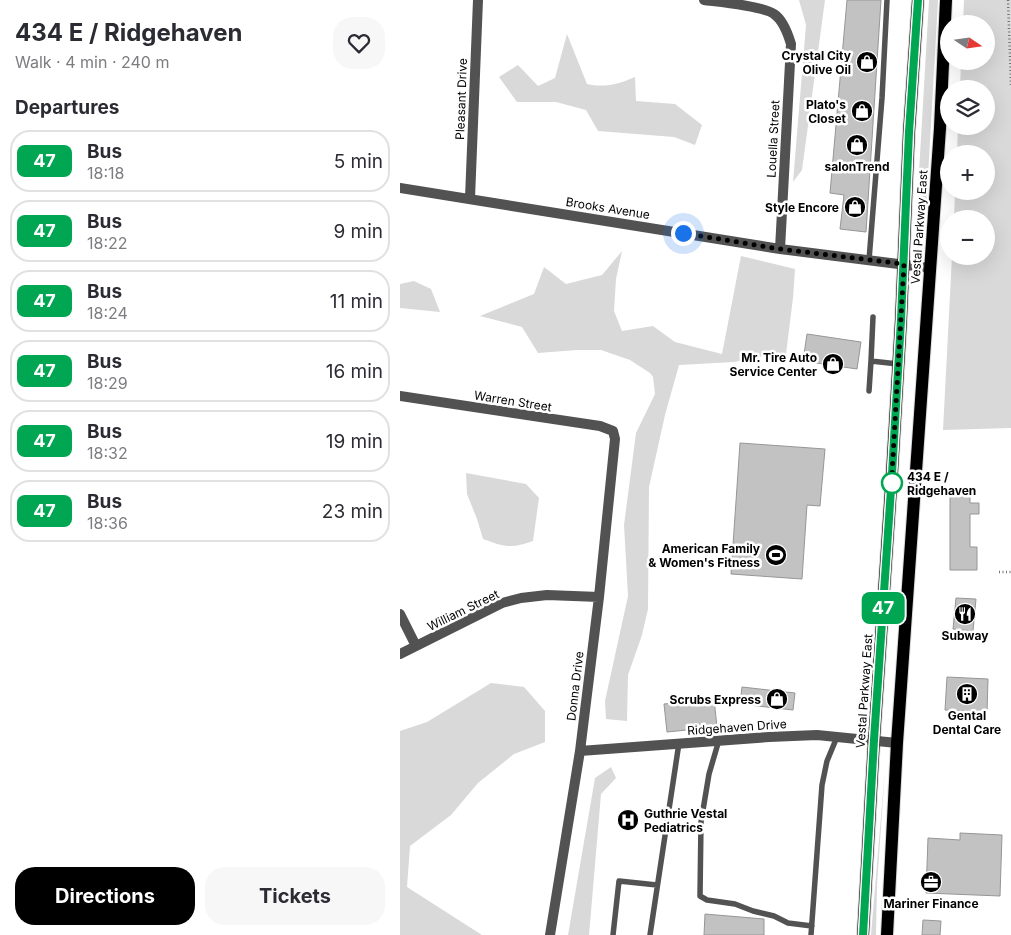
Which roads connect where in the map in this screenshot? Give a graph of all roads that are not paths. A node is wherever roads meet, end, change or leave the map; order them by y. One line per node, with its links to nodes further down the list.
1 (478, 0): 7 (street, Pleasant Drive)
2 (704, 0): 8 (street, Louella Street)
3 (887, 0): 9 (lane)
4 (918, 0): 10 (main road, Vestal Parkway East)
5 (946, 0): 11 (main road, Vestal Parkway East)
6 (400, 188): 7 (street, Brooks Avenue)
7 (470, 198): 8 (street, Brooks Avenue)
8 (780, 249): 9 (street, Brooks Avenue)
9 (869, 260): 10 (street, Brooks Avenue)
10 (904, 264): 11 (street, Brooks Avenue); 14 (main road, Vestal Parkway East)
11 (930, 268): 26 (main road, Vestal Parkway East)
12 (873, 317): 13 (lane)
13 (871, 362): 14 (lane); 15 (lane)
14 (898, 364): 24 (main road, Vestal Parkway East)
15 (869, 391)
16 (400, 396): 17 (street, Warren Street)
17 (615, 439): 18 (street, Donna Drive)
18 (599, 596): 20 (street, William Street); 27 (street, Donna Drive)
19 (400, 614): 20 (street)
20 (416, 646): 21 (street, William Street)
21 (400, 654)
22 (837, 737): 23 (street, Ridgehaven Drive); 24 (street, Ridgehaven Drive); 29 (lane)
23 (720, 740): 25 (street, Ridgehaven Drive); 29 (lane)
24 (874, 740): 26 (street, Ridgehaven Drive); 34 (main road, Vestal Parkway East)
25 (679, 743): 27 (street, Ridgehaven Drive); 28 (lane)
26 (897, 743): 35 (main road, Vestal Parkway East)
27 (580, 751): 30 (street, Donna Drive)
28 (657, 885): 31 (lane); 32 (lane)
29 (812, 926): 33 (lane)
30 (550, 935)
31 (613, 935)
32 (650, 935)
33 (811, 935)
34 (863, 935)
35 (887, 935)

